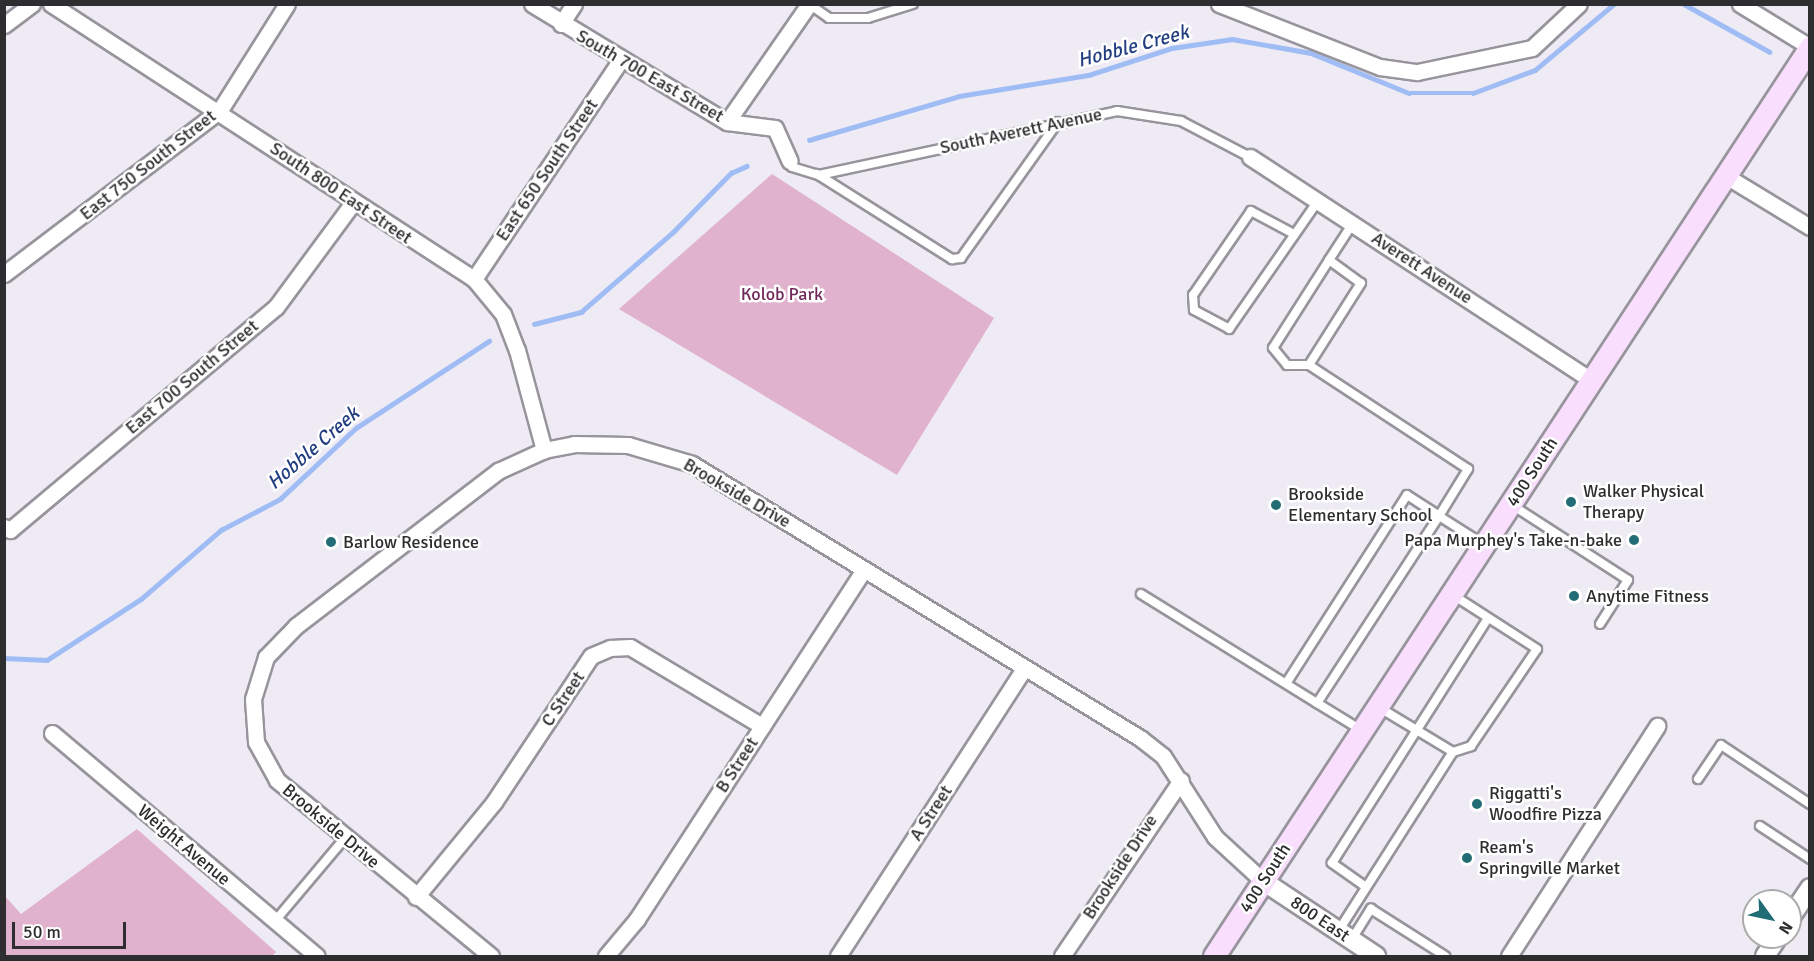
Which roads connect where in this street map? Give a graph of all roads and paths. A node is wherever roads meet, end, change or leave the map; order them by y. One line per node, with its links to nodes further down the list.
1 (32, 4): 12 (street)
2 (51, 4): 15 (street, South 800 East Street)
3 (287, 4): 15 (street, East 750 South Street)
4 (532, 4): 11 (street, South 700 East Street)
5 (574, 4): 11 (street)
6 (809, 4): 7 (lane); 16 (street)
7 (913, 4)
8 (1219, 4): 9 (street)
9 (1579, 4)
10 (1740, 4): 13 (street)
11 (561, 24): 14 (street, South 700 East Street)
12 (4, 25)
13 (1809, 47): 21 (main road, 400 South)
14 (620, 61): 16 (street, South 700 East Street); 29 (street, East 650 South Street)
15 (220, 110): 23 (street, South 800 East Street); 28 (street, East 750 South Street)
16 (727, 122): 19 (street, South 700 East Street)
17 (1058, 122): 18 (lane, South Averett Avenue); 20 (lane, South Averett Avenue); 20 (lane)
18 (1250, 157): 22 (street, Averett Avenue)
19 (790, 161): 20 (lane)
20 (817, 174)
21 (1726, 176): 25 (street); 31 (main road, 400 South)
22 (1318, 201): 24 (street, Averett Avenue); 26 (lane)
23 (352, 204): 29 (street, South 800 East Street); 35 (street, East 700 South Street)
24 (1353, 223): 27 (lane); 31 (street, Averett Avenue)
25 (1809, 228)
26 (1294, 234): 26 (lane)
27 (1329, 260): 30 (lane); 30 (lane)
28 (4, 274)
29 (474, 279): 32 (street, South 800 East Street)
30 (1309, 365): 34 (lane)
31 (1592, 381): 33 (main road, 400 South)
32 (544, 450): 37 (street, Brookside Drive); 56 (street, Brookside Drive)
33 (1511, 504): 36 (main road, 400 South); 41 (lane)
34 (1439, 516): 36 (lane); 43 (lane); 44 (lane)
35 (7, 528)
36 (1485, 544): 39 (main road, 400 South)
37 (864, 569): 42 (street, Brookside Drive); 46 (street, B Street)
38 (1141, 594): 43 (lane)
39 (1452, 595): 40 (lane); 45 (main road, 400 South)
40 (1488, 618): 48 (lane); 51 (lane)
41 (1600, 624)
42 (1024, 669): 52 (street, Brookside Drive); 66 (street, A Street)
43 (1287, 682): 44 (lane)
44 (1317, 703): 49 (lane)
45 (1378, 706): 48 (lane); 49 (main road, 400 South)
46 (762, 726): 60 (street, C Street); 65 (street, B Street)
47 (1657, 726): 71 (street)
48 (1417, 729): 51 (lane); 59 (lane)
49 (1362, 731): 58 (main road, 400 South)
50 (51, 734): 61 (street, Weight Avenue)
51 (1453, 752): 59 (lane)
52 (1181, 780): 58 (street, Brookside Drive); 67 (street, Brookside Drive)
53 (1698, 780): 54 (lane)
54 (1809, 804)
55 (1760, 826): 57 (lane)
56 (345, 838): 60 (street, Brookside Drive); 61 (lane)
57 (1809, 859)
58 (1263, 881): 62 (street, 800 East); 68 (main road, 400 South)
59 (1366, 887): 62 (lane)
60 (416, 897): 64 (street, Brookside Drive)
61 (274, 921): 63 (street, Weight Avenue)
62 (1345, 936): 69 (street, 800 East); 70 (lane)
63 (317, 957)
64 (491, 957)
65 (606, 957)
66 (838, 957)
67 (1062, 957)
68 (1214, 957)
69 (1376, 957)
70 (1445, 957)
71 (1509, 957)

